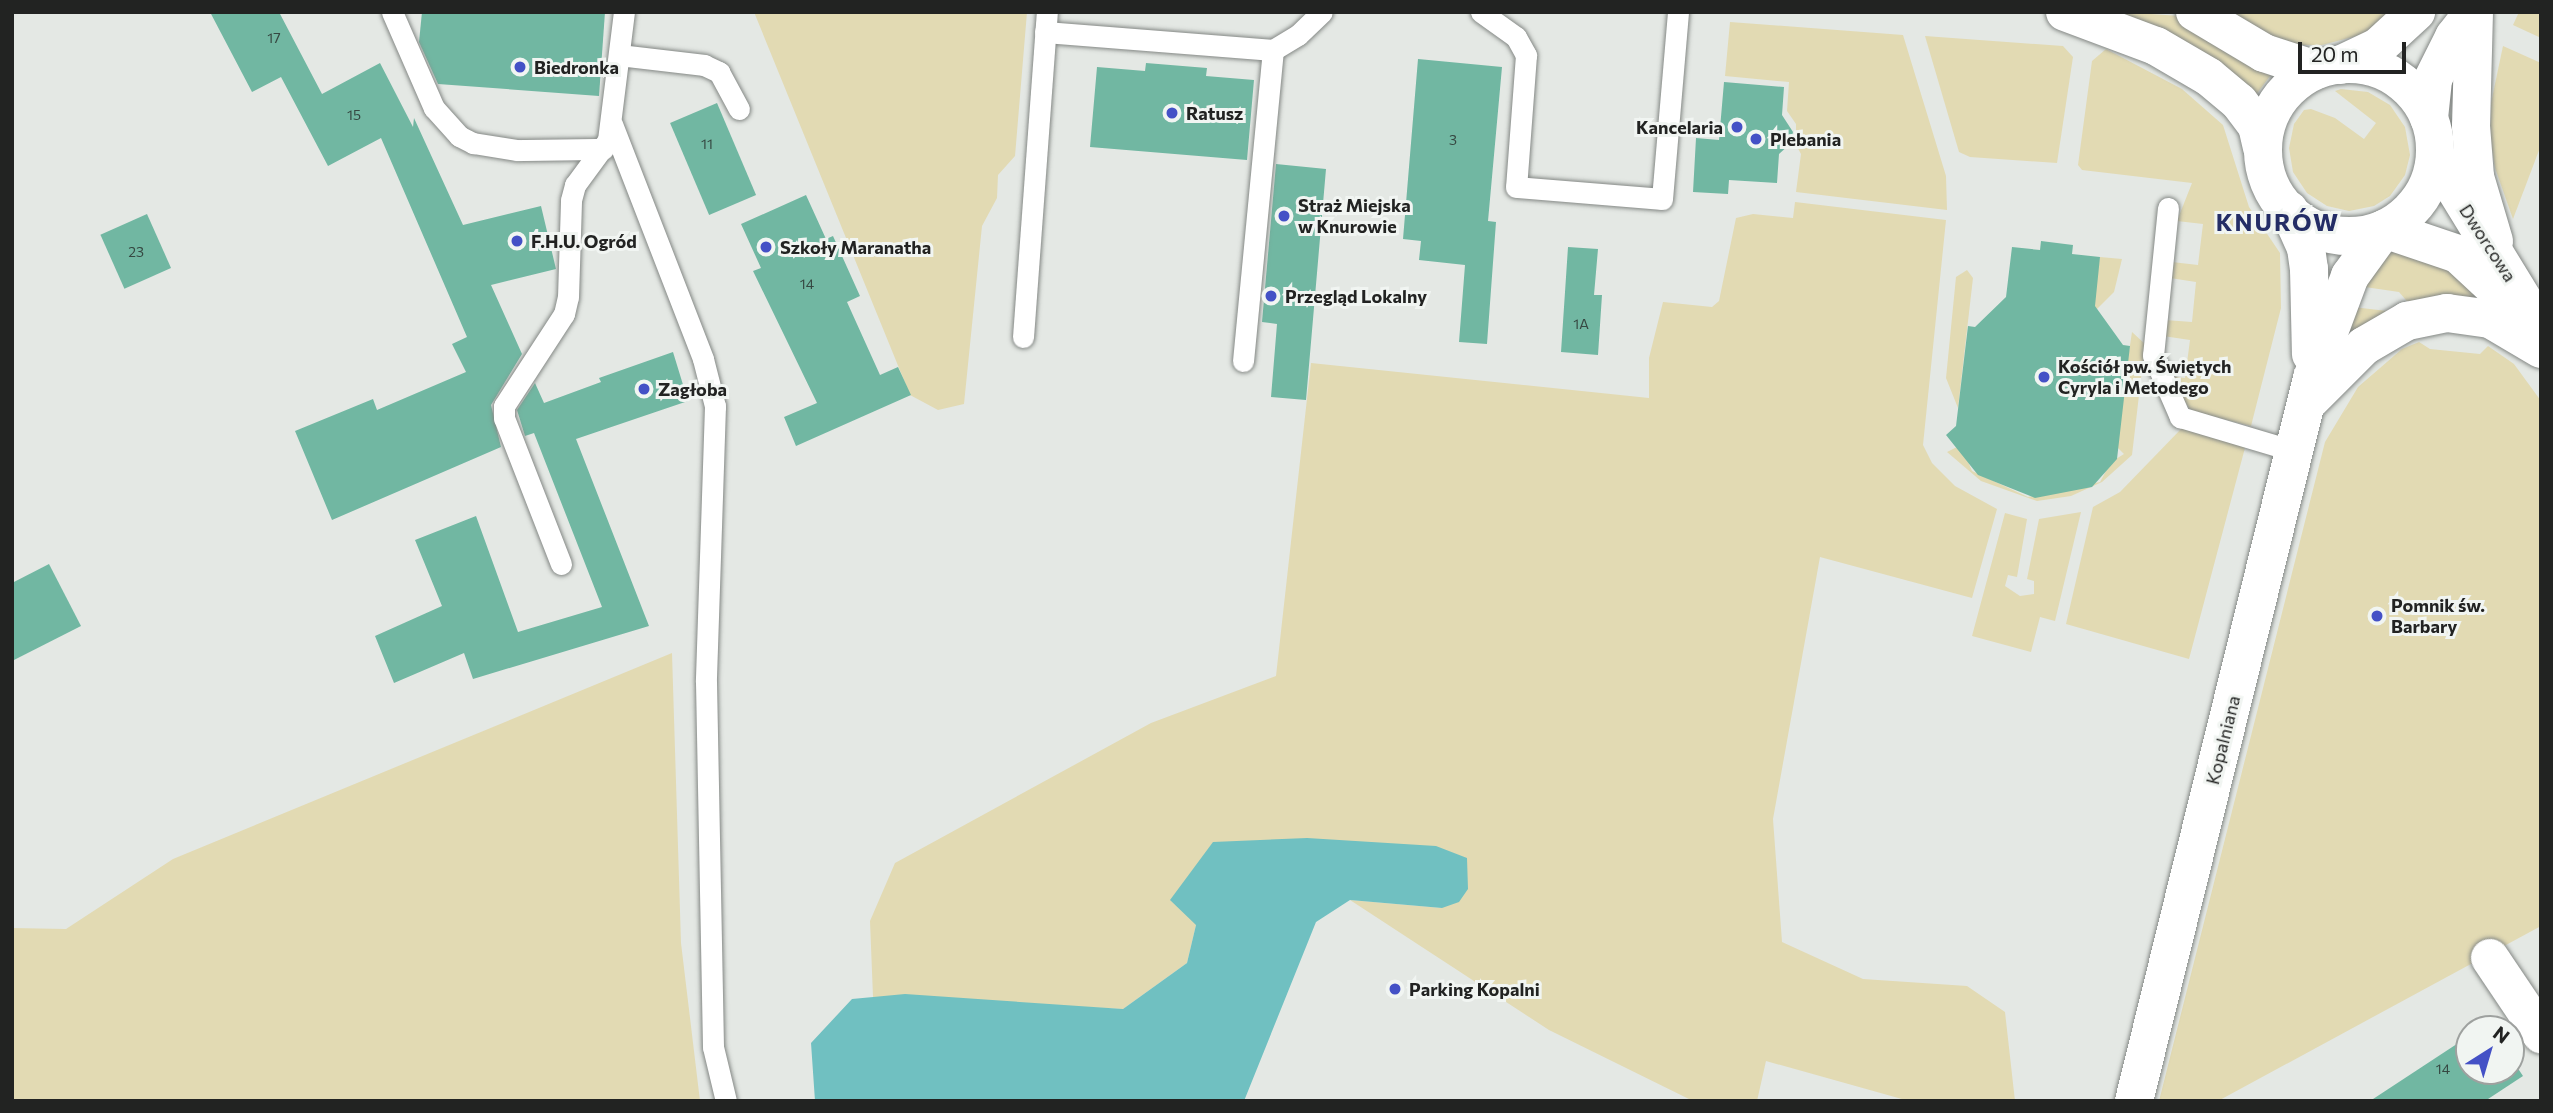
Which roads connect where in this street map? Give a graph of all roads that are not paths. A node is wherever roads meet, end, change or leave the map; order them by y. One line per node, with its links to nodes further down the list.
1 (392, 12): 18 (lane)
2 (624, 12): 12 (lane)
3 (1322, 12): 11 (lane)
4 (1481, 12): 5 (lane)
5 (1678, 12)
6 (2065, 12): 17 (street)
7 (2195, 12): 13 (street)
8 (2416, 12): 13 (street)
9 (2474, 12): 15 (street); 23 (street)
10 (1046, 22): 11 (lane); 25 (lane)
11 (1273, 50): 28 (lane)
12 (619, 55): 14 (lane); 16 (lane)
13 (2328, 67): 15 (street); 17 (street)
14 (739, 109)
15 (2429, 118): 19 (street)
16 (612, 124): 18 (lane); 34 (lane)
17 (2262, 147): 21 (street)
18 (603, 149): 31 (lane)
19 (2435, 156): 22 (street); 23 (street, Dworcowa)
20 (2168, 208): 30 (lane)
21 (2289, 210): 22 (street); 29 (street, Kopalniana)
22 (2384, 229): 26 (street, Dworcowa); 29 (street, Kopalniana)
23 (2497, 253): 24 (street, Dworcowa)
24 (2541, 329)
25 (1023, 337)
26 (2541, 340)
27 (2541, 349): 29 (street)
28 (1243, 361)
29 (2308, 392): 30 (street, Kopalniana)
30 (2294, 451): 35 (street, Kopalniana)
31 (561, 564)
32 (2490, 958): 33 (street)
33 (2541, 1034)
34 (726, 1101)
35 (2134, 1101)

